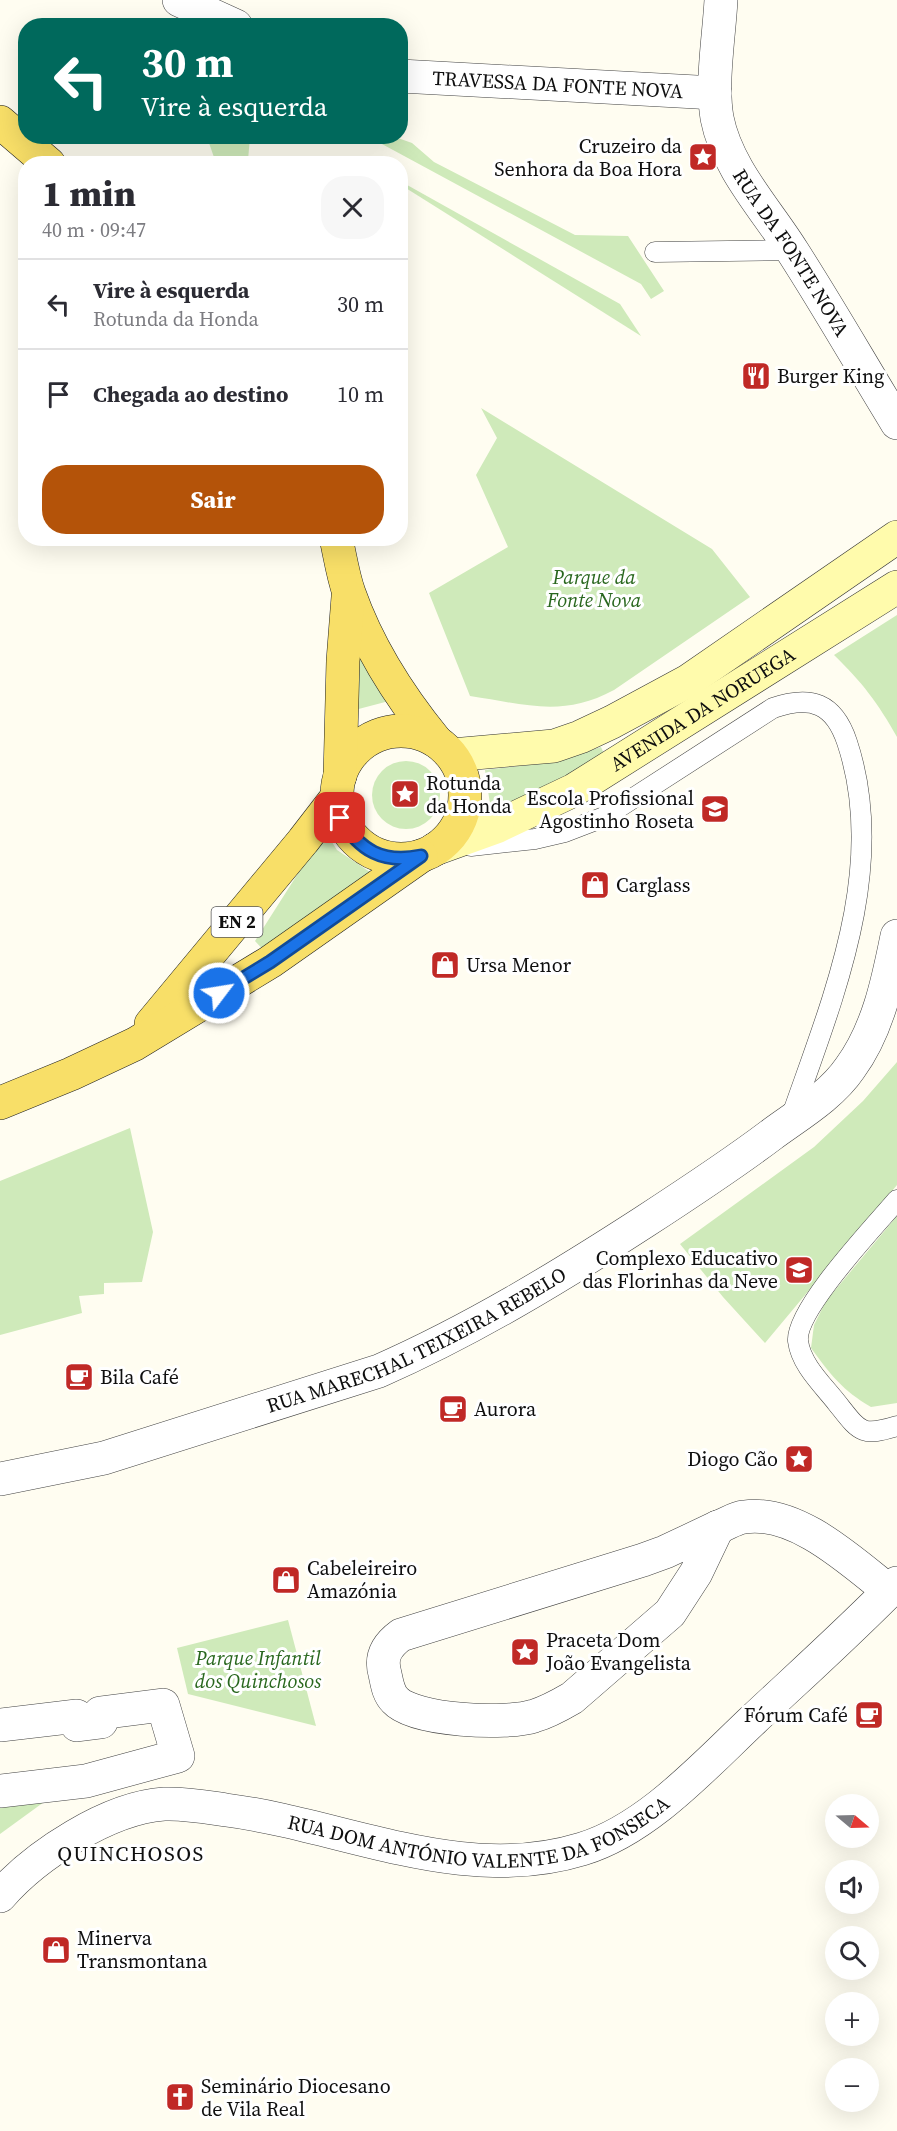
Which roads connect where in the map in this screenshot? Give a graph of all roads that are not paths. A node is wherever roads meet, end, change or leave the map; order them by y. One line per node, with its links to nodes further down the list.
1 (179, 0): 3 (street)
2 (721, 0): 5 (street, RUA DA FONTE NOVA)
3 (218, 18)
4 (408, 76): 5 (street, TRAVESSA DA FONTE NOVA)
5 (715, 93): 10 (street, RUA DA FONTE NOVA)
6 (0, 122): 7 (main road)
7 (18, 137)
8 (26, 144): 9 (main road)
9 (40, 156)
10 (792, 250): 11 (lane); 12 (street, RUA DA FONTE NOVA)
11 (656, 252)
12 (897, 423)
13 (897, 537): 17 (main road, AVENIDA DA NORUEGA)
14 (338, 546): 16 (main road, EN 2)
15 (897, 587): 19 (main road, AVENIDA DA NORUEGA)
16 (349, 592): 17 (main road, EN 2); 18 (main road, EN 2)
17 (444, 748): 18 (main road, EN 2); 19 (main road, EN 2)
18 (338, 787): 19 (main road, EN 2); 21 (main road, EN 2)
19 (428, 853): 21 (main road, EN 2); 23 (lane)
20 (897, 936): 23 (street, RUA MARECHAL TEIXEIRA REBELO)
21 (135, 1044): 22 (main road, EN 2)
22 (0, 1103)
23 (790, 1121): 26 (street, RUA MARECHAL TEIXEIRA REBELO)
24 (897, 1200): 25 (lane)
25 (897, 1426)
26 (0, 1479)
27 (718, 1527): 27 (street); 28 (street)
28 (893, 1587): 33 (street, RUA DOM ANTÓNIO VALENTE DA FONSECA)
29 (0, 1725): 30 (street)
30 (141, 1766): 31 (street); 32 (street); 33 (street)
31 (0, 1777)
32 (0, 1791)
33 (166, 1804): 34 (street, RUA DOM ANTÓNIO VALENTE DA FONSECA)
34 (0, 1896)

